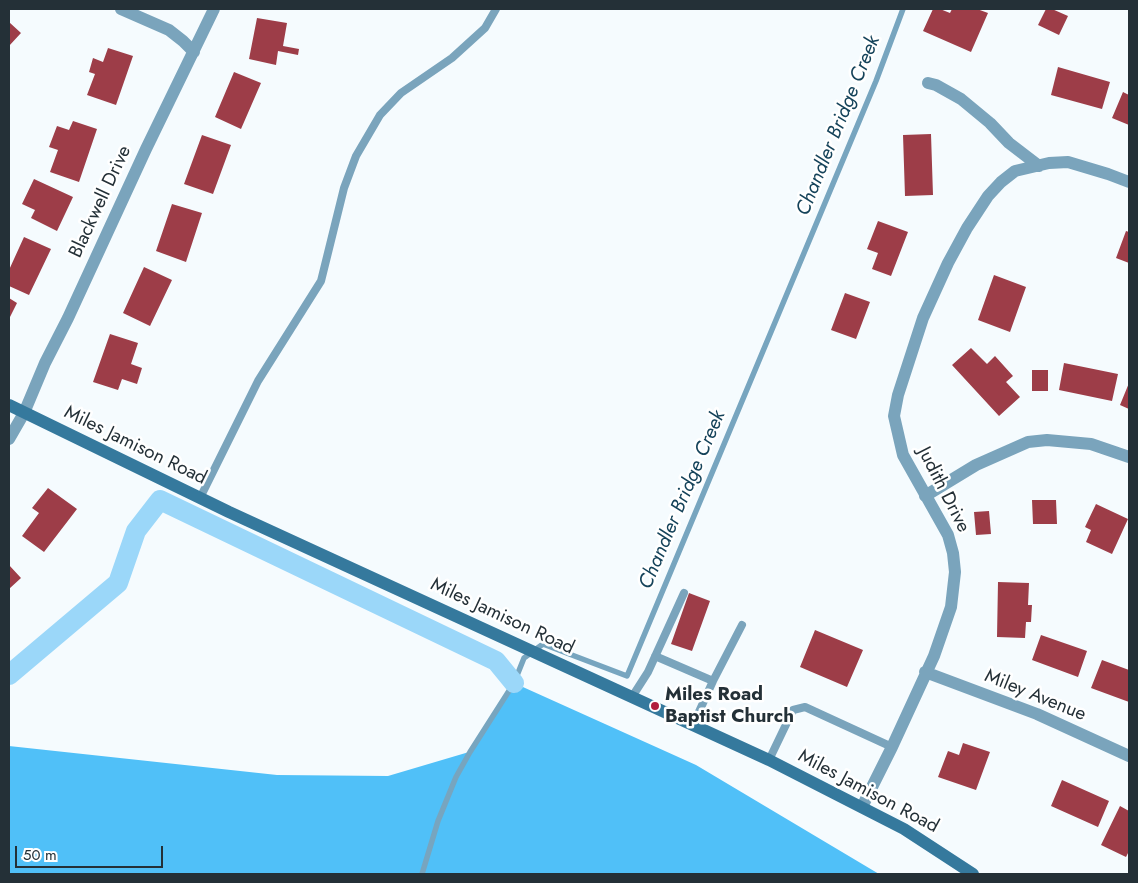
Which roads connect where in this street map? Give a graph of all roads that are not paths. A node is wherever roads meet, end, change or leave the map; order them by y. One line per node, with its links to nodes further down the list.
1 (121, 9): 4 (street)
2 (214, 9): 4 (street, Blackwell Drive)
3 (496, 9): 13 (lane)
4 (194, 52): 9 (street, Blackwell Drive)
5 (928, 83): 6 (street)
6 (1038, 166): 7 (street, Judith Drive); 12 (street, Judith Drive)
7 (1129, 182)
8 (9, 405): 9 (main road, Miles Jamison Road)
9 (24, 412): 10 (street, Blackwell Drive); 13 (main road, Miles Jamison Road)
10 (9, 439)
11 (1129, 458): 12 (street)
12 (925, 496): 17 (street, Judith Drive)
13 (200, 498): 19 (main road, Miles Jamison Road)
14 (684, 594): 16 (lane)
15 (742, 625): 18 (lane)
16 (655, 656): 18 (lane); 19 (lane)
17 (925, 672): 21 (street, Judith Drive); 22 (street, Miley Avenue)
18 (713, 681): 20 (lane)
19 (632, 697): 20 (main road, Miles Jamison Road)
20 (693, 725): 23 (main road, Miles Jamison Road)
21 (892, 747): 23 (lane); 24 (street, Judith Drive)
22 (1129, 756)
23 (769, 760): 24 (main road, Miles Jamison Road)
24 (862, 807): 25 (main road, Miles Jamison Road)
25 (973, 874)

